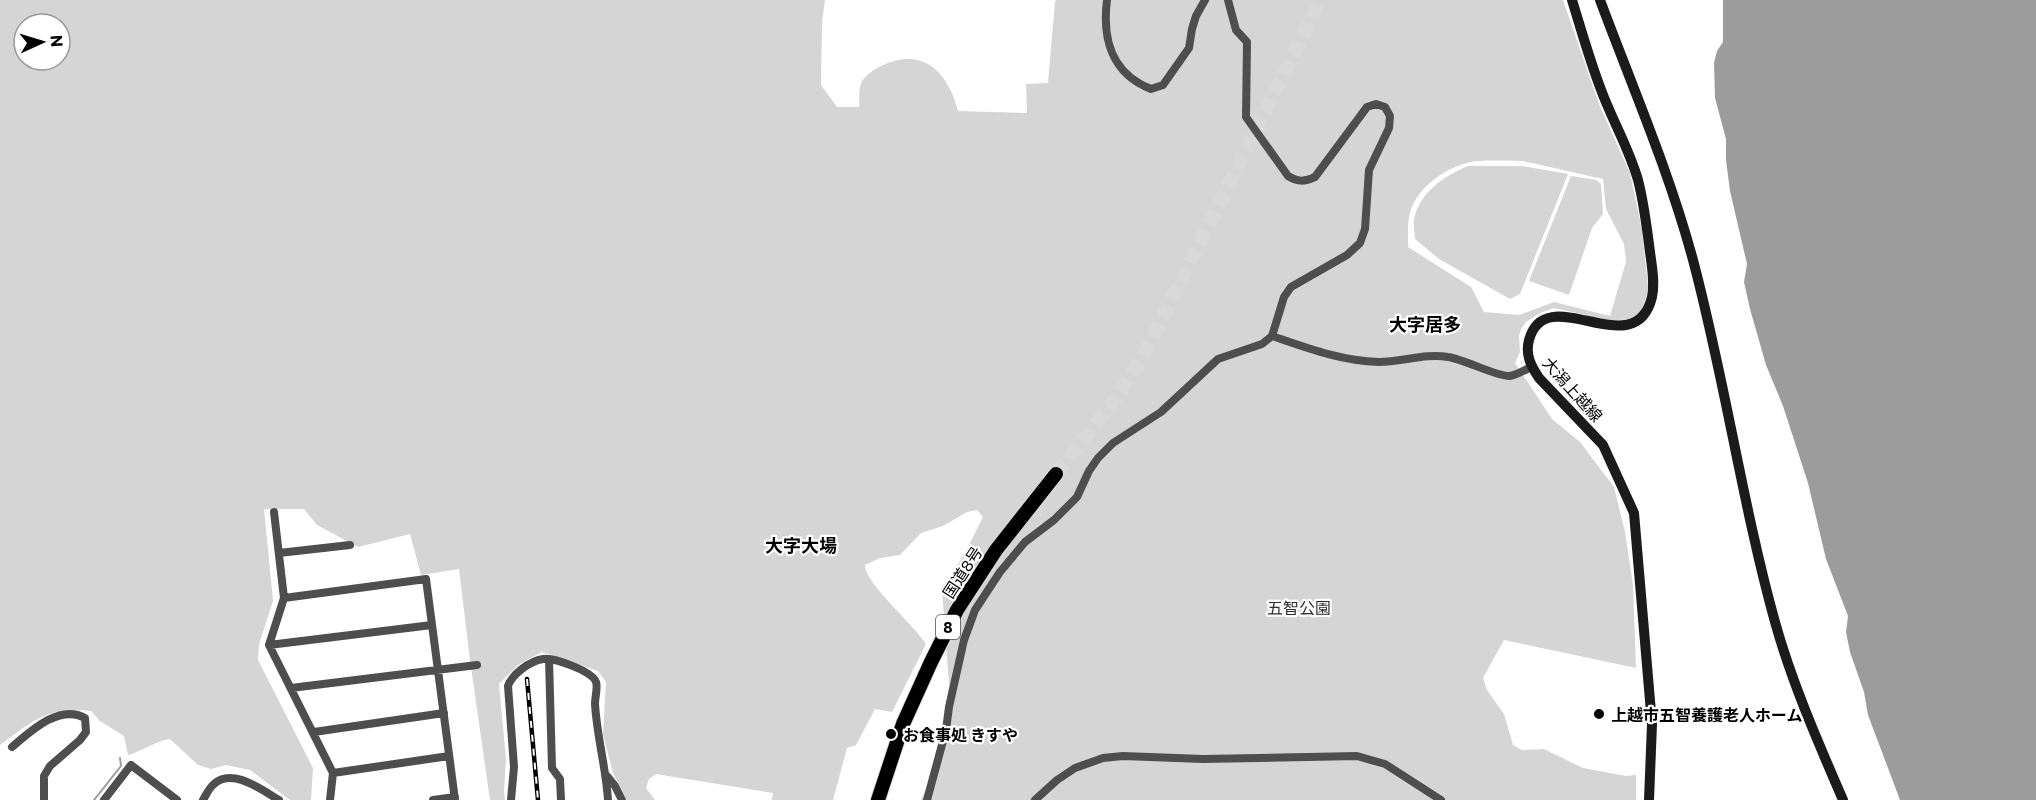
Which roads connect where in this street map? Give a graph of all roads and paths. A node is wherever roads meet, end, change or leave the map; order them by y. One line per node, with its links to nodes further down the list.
1 (1107, 0): 2 (street)
2 (1205, 0)
3 (1228, 0): 6 (street)
4 (1572, 0): 7 (main road, 大潟上越線)
5 (1600, 0): 42 (main road)
6 (1272, 336): 7 (street); 38 (street)
7 (1531, 367): 41 (main road, 大潟上越線)
8 (1056, 474): 37 (highway, 国道8号 / 8)
9 (274, 512): 11 (street)
10 (350, 544): 11 (street)
11 (279, 553): 12 (street)
12 (284, 598): 13 (street); 14 (street)
13 (432, 625): 14 (street); 17 (street)
14 (269, 645): 18 (street)
15 (549, 659): 24 (street); 33 (street); 34 (street)
16 (477, 665): 17 (street)
17 (438, 670): 18 (street); 19 (street)
18 (291, 688): 20 (street)
19 (444, 713): 20 (street); 22 (street)
20 (314, 732): 23 (street)
21 (12, 747): 27 (street)
22 (449, 756): 23 (street); 26 (street)
23 (333, 772): 25 (street)
24 (606, 776): 35 (street); 36 (street)
25 (330, 799)
26 (455, 799): 32 (street)
27 (44, 800)
28 (104, 800): 29 (street)
29 (177, 800)
30 (203, 800): 31 (street)
31 (279, 800)
32 (433, 800)
33 (511, 800)
34 (561, 800)
35 (608, 800)
36 (622, 800)
37 (878, 800)
38 (927, 800)
39 (1035, 800): 40 (street)
40 (1441, 800)
41 (1649, 800)
42 (1843, 800)

